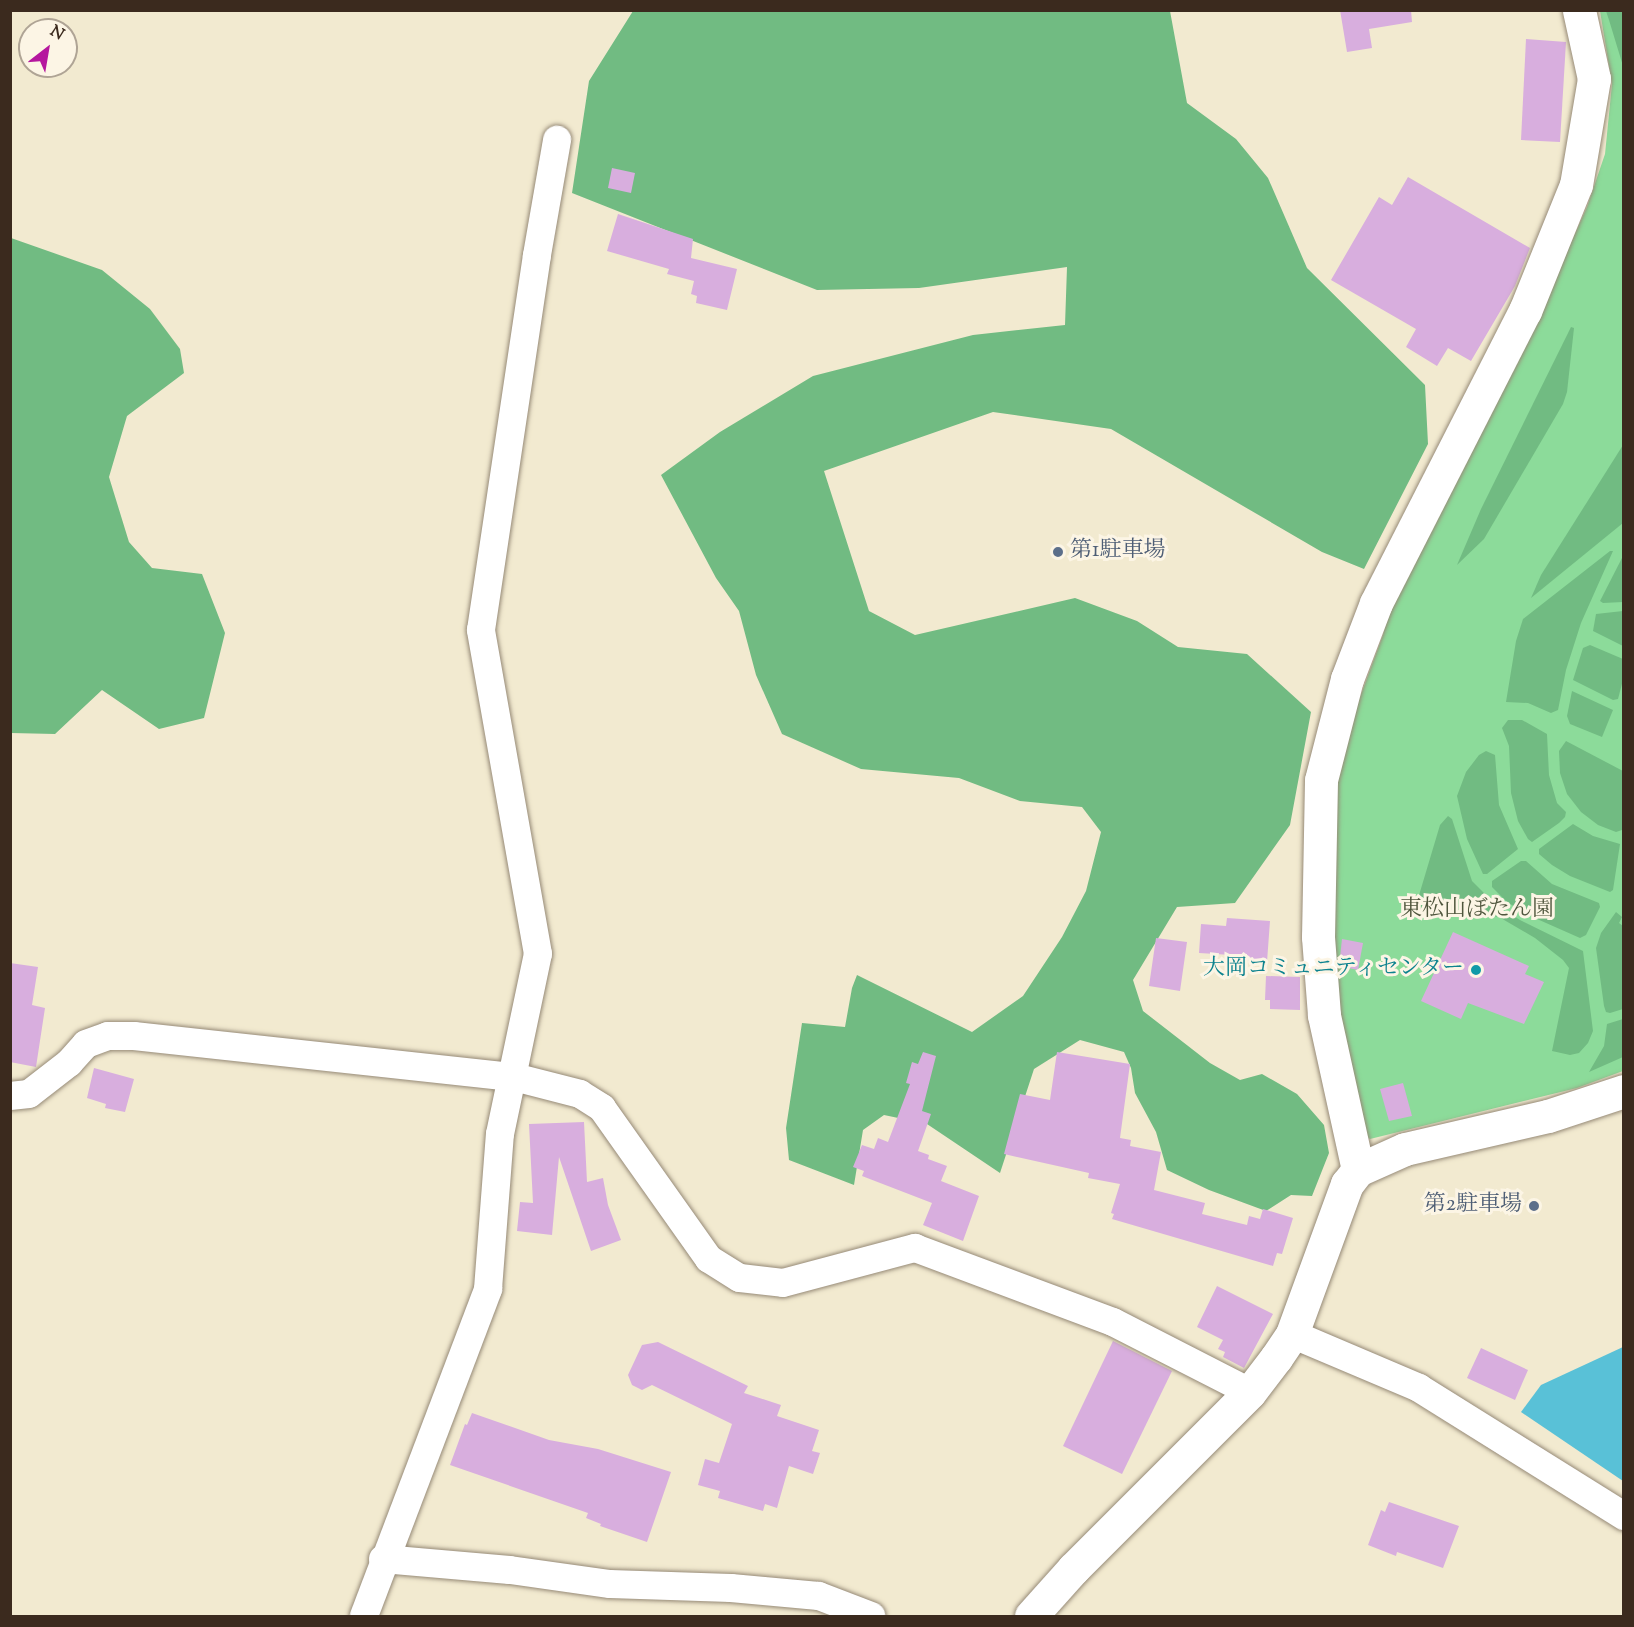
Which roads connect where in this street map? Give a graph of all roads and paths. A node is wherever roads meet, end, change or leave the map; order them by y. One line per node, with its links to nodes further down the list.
1 (1579, 10): 6 (street)
2 (557, 141): 3 (street)
3 (514, 1077): 5 (street); 8 (street); 10 (street)
4 (1623, 1091): 6 (street)
5 (10, 1096)
6 (1358, 1170): 7 (street)
7 (1292, 1334): 8 (street); 9 (street)
8 (1250, 1392): 13 (street)
9 (1623, 1516)
10 (383, 1559): 11 (street); 12 (street)
11 (364, 1617)
12 (871, 1617)
13 (1030, 1617)

